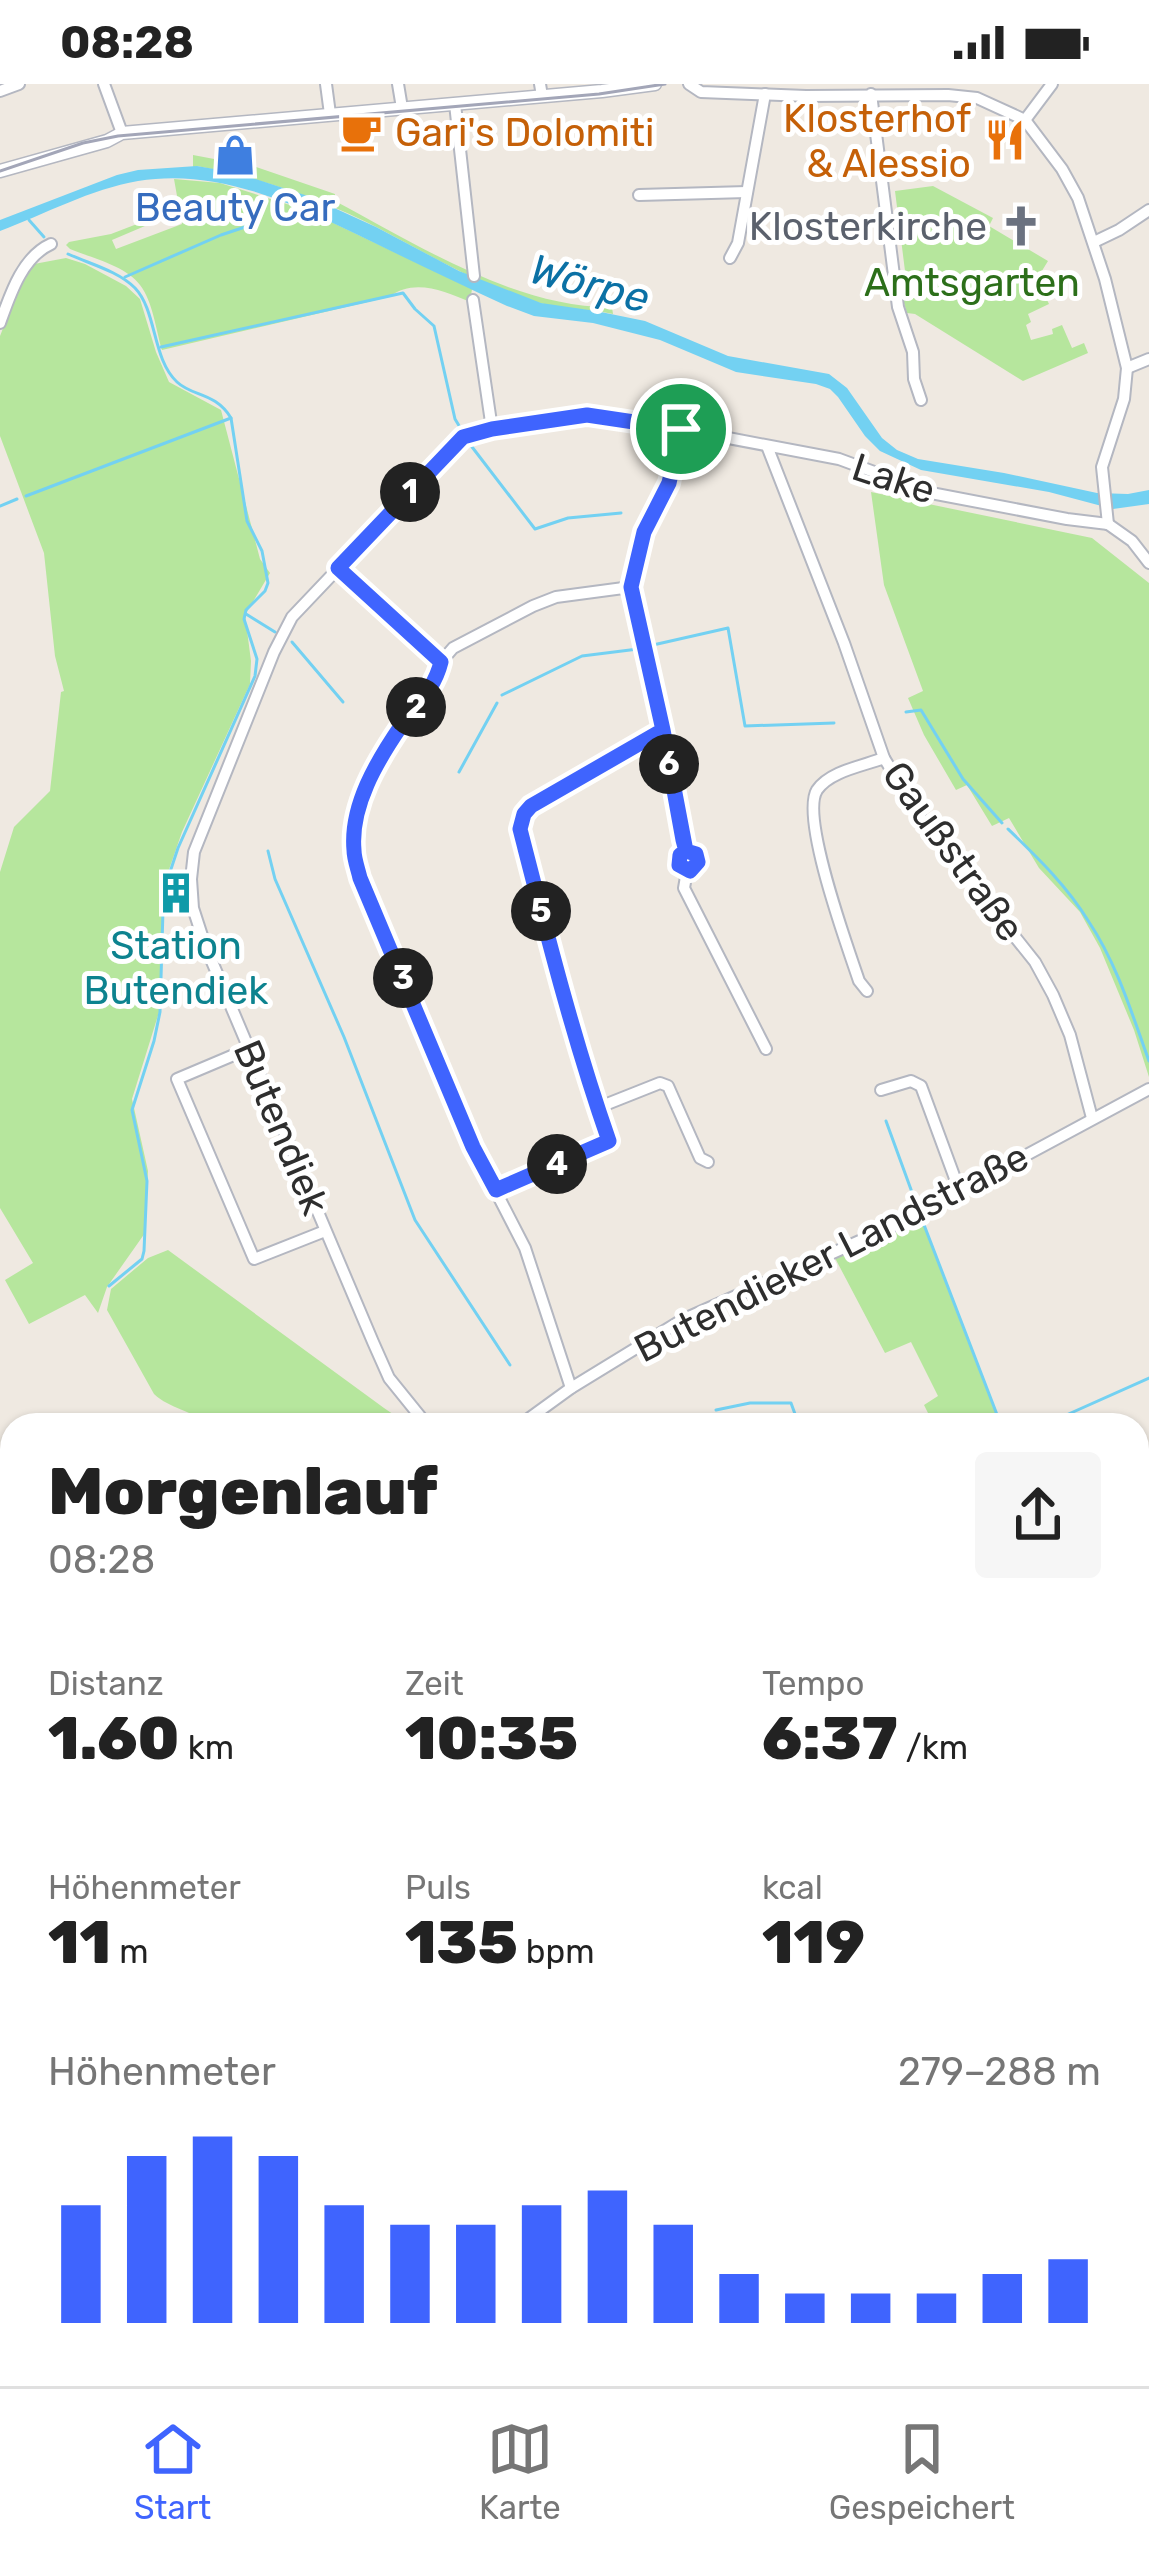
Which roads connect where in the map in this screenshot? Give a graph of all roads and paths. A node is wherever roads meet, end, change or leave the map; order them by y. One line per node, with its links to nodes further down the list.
1 (19, 84): 11 (street)
2 (104, 84): 18 (street)
3 (326, 84): 16 (street)
4 (398, 84): 15 (street)
5 (655, 84): 9 (street)
6 (689, 84): 12 (street)
7 (1052, 84): 17 (street)
8 (927, 89): 13 (street); 17 (street)
9 (541, 90): 14 (street)
10 (807, 90): 12 (street); 13 (street)
11 (0, 91)
12 (765, 94): 20 (street)
13 (871, 94): 31 (street)
14 (454, 104): 15 (street); 26 (street)
15 (402, 108): 16 (street)
16 (330, 114): 18 (street)
17 (1024, 120): 23 (street)
18 (122, 133): 19 (street)
19 (0, 171)
20 (747, 192): 21 (street); 25 (street)
21 (639, 195)
22 (1149, 210): 23 (street)
23 (1094, 242): 30 (street)
24 (51, 244): 28 (street)
25 (730, 258)
26 (474, 276)
27 (473, 300): 32 (street)
28 (0, 323)
29 (1149, 359): 30 (street)
30 (1127, 368): 35 (street)
31 (921, 400)
32 (492, 429): 33 (street, Lake); 37 (street, Butendiek)
33 (681, 429): 34 (street, Lake); 38 (street)
34 (767, 446): 35 (street, Lake); 41 (street, Gaußstraße)
35 (1107, 518): 36 (street)
36 (1149, 563)
37 (338, 568): 39 (street); 43 (street, Butendiek)
38 (631, 587): 39 (street); 40 (street)
39 (441, 662): 50 (street)
40 (663, 730): 44 (street); 47 (street)
41 (884, 758): 42 (street); 48 (street, Gaußstraße)
42 (867, 991)
43 (248, 1048): 52 (street, Butendiek); 52 (street)
44 (766, 1049)
45 (1149, 1089): 48 (street, Butendieker Landstraße)
46 (881, 1090): 51 (street)
47 (597, 1108): 49 (street); 50 (street)
48 (1092, 1118): 51 (street, Butendieker Landstraße)
49 (707, 1162)
50 (496, 1190): 53 (street)
51 (960, 1192): 53 (street, Butendieker Landstraße)
52 (326, 1231): 54 (street, Butendiek)
53 (571, 1388): 55 (street, Butendieker Landstraße)
54 (418, 1413)
55 (537, 1413)

